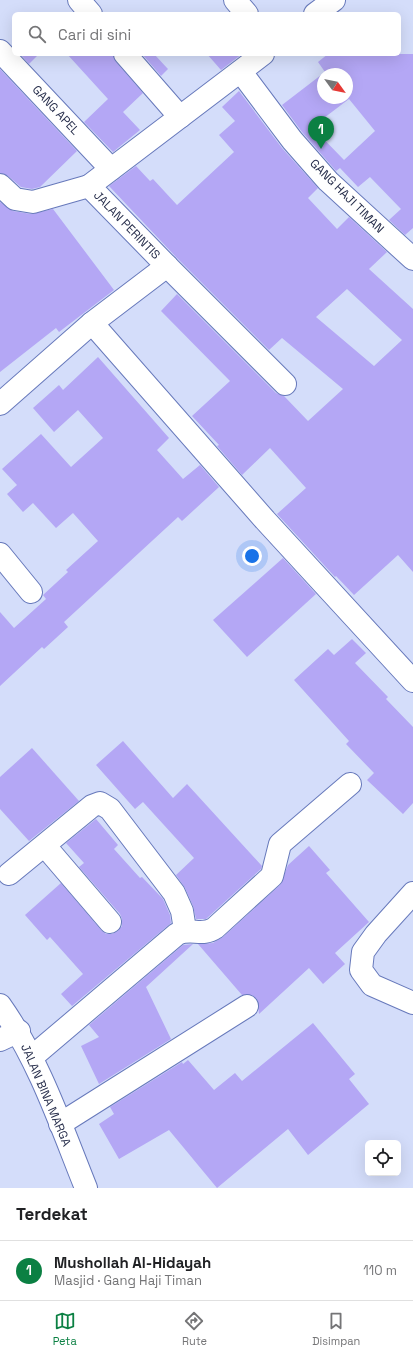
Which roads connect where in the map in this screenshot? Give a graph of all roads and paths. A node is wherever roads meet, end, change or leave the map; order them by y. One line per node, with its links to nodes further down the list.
1 (79, 0): 4 (street)
2 (235, 0): 5 (street)
3 (334, 0): 6 (street)
4 (89, 12)
5 (245, 12)
6 (318, 12)
7 (0, 51): 12 (street, GANG APEL)
8 (128, 56): 11 (street)
9 (261, 56): 10 (street, JALAN PERINTIS)
10 (241, 72): 11 (street, JALAN PERINTIS); 15 (street, GANG HAJI TIMAN)
11 (180, 117): 12 (street, JALAN PERINTIS)
12 (111, 169): 14 (street, JALAN PERINTIS)
13 (0, 185): 14 (street)
14 (89, 186): 16 (street, JALAN PERINTIS)
15 (413, 259)
16 (167, 266): 17 (street, JALAN PERINTIS); 18 (street)
17 (92, 323): 19 (street, JALAN PERINTIS); 22 (street)
18 (285, 384)
19 (0, 404)
20 (0, 554): 21 (street)
21 (31, 592)
22 (413, 681)
23 (350, 784): 28 (street)
24 (45, 846): 25 (street); 27 (street); 28 (street)
25 (9, 874)
26 (413, 893): 29 (street)
27 (110, 922)
28 (185, 930): 33 (street)
29 (413, 1003)
30 (0, 1005): 32 (street, JALAN BINA MARGA)
31 (247, 1006): 34 (street)
32 (9, 1036): 33 (street, JALAN BINA MARGA)
33 (32, 1057): 34 (street, JALAN BINA MARGA)
34 (60, 1124): 35 (street, JALAN BINA MARGA)
35 (86, 1188)

